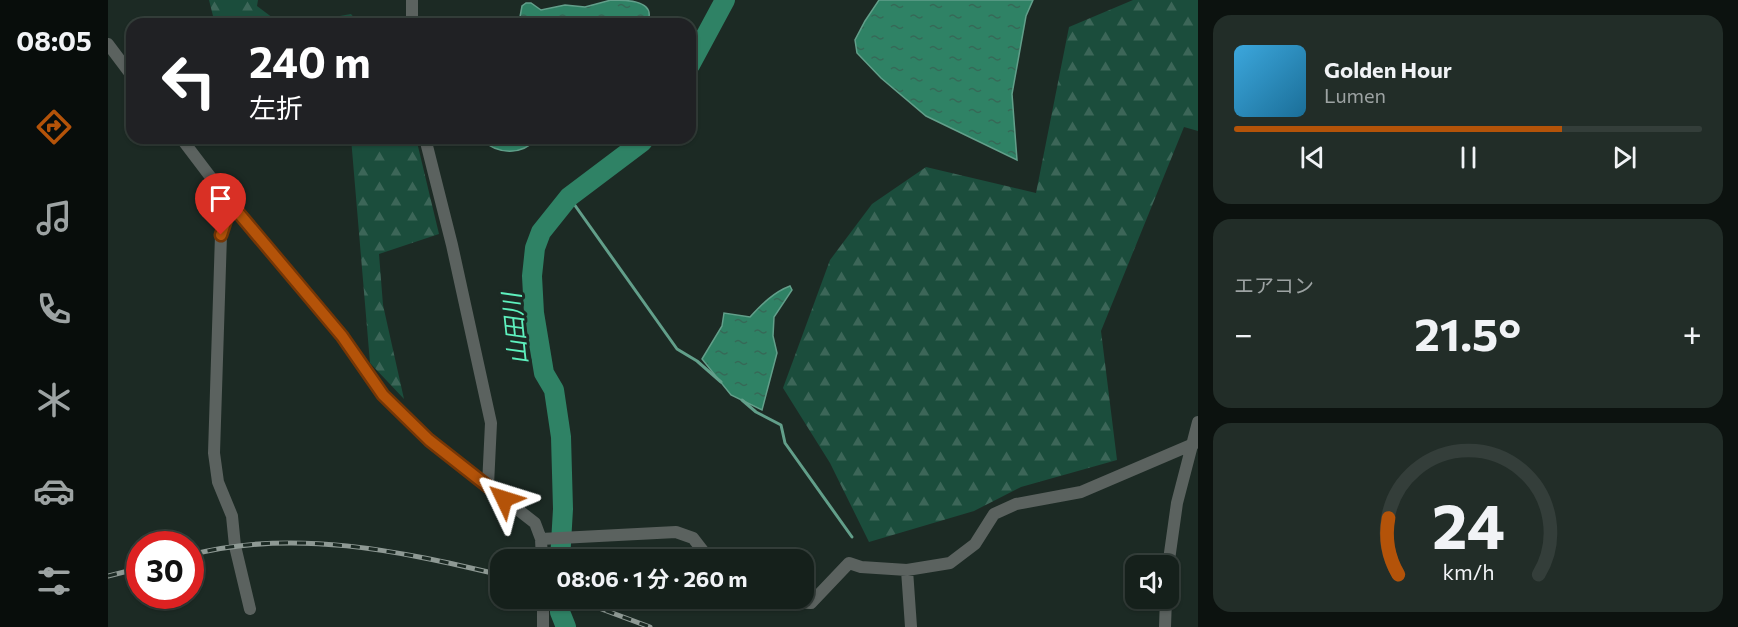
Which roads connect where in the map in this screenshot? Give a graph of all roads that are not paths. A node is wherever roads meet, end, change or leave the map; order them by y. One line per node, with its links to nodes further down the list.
1 (412, 0): 2 (street)
2 (412, 18)
3 (108, 44): 4 (street)
4 (126, 68)
5 (186, 144): 7 (street)
6 (426, 144): 10 (street)
7 (231, 204): 10 (street); 17 (street)
8 (1198, 422): 9 (street)
9 (1195, 443): 14 (street); 15 (street)
10 (488, 484): 11 (street)
11 (541, 539): 12 (street); 13 (street)
12 (541, 549)
13 (702, 549)
14 (1170, 555)
15 (907, 570): 16 (street); 21 (street)
16 (814, 600)
17 (250, 609)
18 (543, 609): 20 (street)
19 (1166, 609): 22 (street)
20 (543, 627)
21 (911, 627)
22 (1165, 627)

